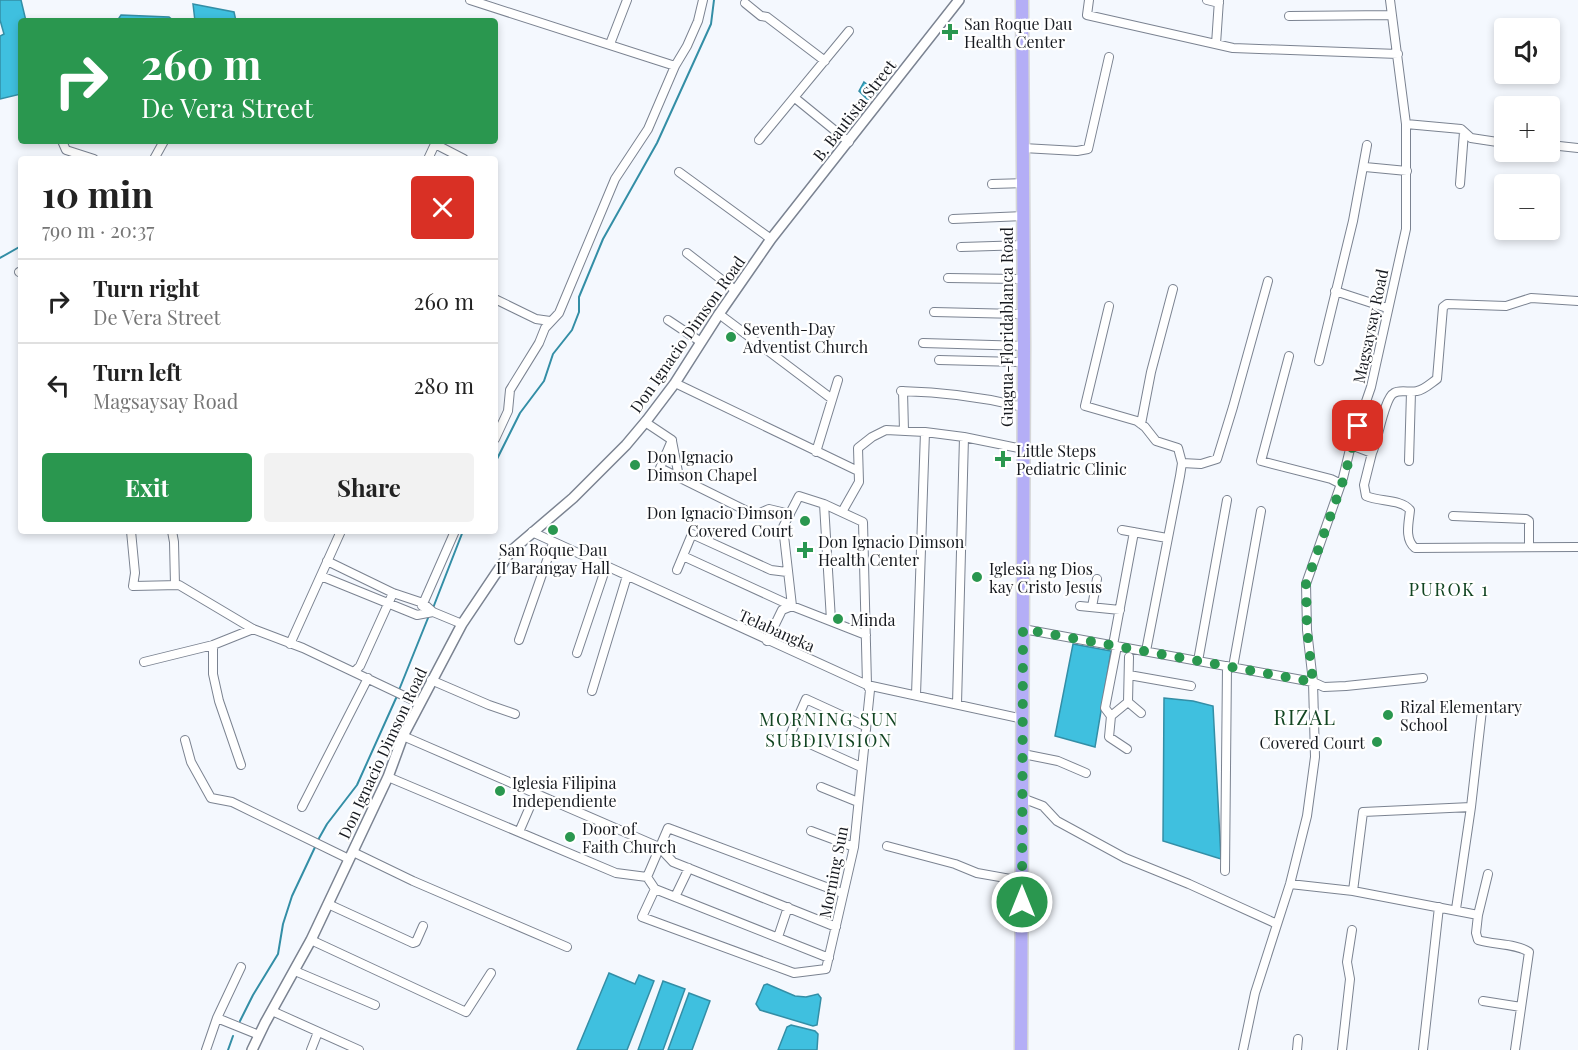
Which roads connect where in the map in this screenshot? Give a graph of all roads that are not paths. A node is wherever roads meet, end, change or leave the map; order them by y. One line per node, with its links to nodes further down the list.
1 (470, 0): 14 (street)
2 (627, 0): 14 (street)
3 (703, 0): 19 (street)
4 (959, 0): 25 (street, B. Bautista Street)
5 (1022, 0): 30 (main road, Guagua-Floridablanca Road)
6 (1089, 0): 15 (street)
7 (1207, 0): 9 (street)
8 (1390, 0): 11 (street, Magsaysay Road)
9 (1219, 1): 15 (street)
10 (745, 3): 18 (street)
11 (1392, 15): 12 (street); 16 (street, Magsaysay Road)
12 (1289, 16)
13 (849, 31): 18 (street)
14 (610, 44): 19 (street)
15 (1216, 44): 16 (street)
16 (1398, 54): 21 (street, Magsaysay Road)
17 (1109, 57): 30 (street)
18 (825, 61): 20 (street)
19 (675, 66): 60 (street)
20 (795, 98): 23 (street); 25 (street)
21 (1406, 124): 22 (street); 35 (street, Magsaysay Road)
22 (1464, 132): 24 (street); 39 (street)
23 (759, 140)
24 (1494, 141)
25 (849, 142): 42 (street, B. Bautista Street)
26 (63, 144): 32 (street)
27 (435, 144): 33 (street)
28 (1367, 145): 34 (street)
29 (1560, 146): 31 (street)
30 (1023, 148): 37 (main road, Guagua-Floridablanca Road)
31 (1578, 148)
32 (85, 156)
33 (450, 156)
34 (1365, 166): 35 (street); 51 (street)
35 (1407, 171): 55 (street, Magsaysay Road)
36 (679, 172): 42 (street)
37 (1023, 183): 38 (street); 40 (main road, Guagua-Floridablanca Road)
38 (992, 184)
39 (1460, 184)
40 (1022, 216): 41 (street); 43 (main road, Guagua-Floridablanca Road)
41 (953, 219)
42 (771, 239): 50 (street, Don Ignacio Dimson Road)
43 (1023, 245): 44 (street); 47 (main road, Guagua-Floridablanca Road)
44 (962, 247)
45 (687, 253): 50 (street)
46 (948, 278): 47 (street)
47 (1023, 279): 58 (main road, Guagua-Floridablanca Road)
48 (1268, 280): 85 (street)
49 (1173, 289): 74 (street)
50 (735, 290): 57 (street, Don Ignacio Dimson Road)
51 (1335, 291): 55 (street); 66 (street)
52 (498, 300): 60 (street)
53 (1578, 301): 70 (street)
54 (1109, 306): 74 (street)
55 (1387, 308): 80 (street, Magsaysay Road)
56 (934, 312): 58 (street)
57 (719, 314): 61 (street, Don Ignacio Dimson Road); 71 (street)
58 (1023, 314): 63 (main road, Guagua-Floridablanca Road)
59 (668, 320): 61 (street)
60 (550, 321): 77 (street)
61 (701, 342): 69 (street, Don Ignacio Dimson Road)
62 (923, 344): 63 (street)
63 (1024, 346): 67 (main road, Guagua-Floridablanca Road)
64 (1290, 356): 88 (street)
65 (939, 360): 67 (street)
66 (1319, 361)
67 (1023, 362): 72 (main road, Guagua-Floridablanca Road)
68 (838, 380): 71 (street)
69 (675, 383): 73 (street, Don Ignacio Dimson Road); 82 (street)
70 (1412, 392): 83 (street); 84 (street)
71 (832, 399): 82 (street)
72 (1023, 407): 75 (street); 81 (main road, Guagua-Floridablanca Road)
73 (645, 422): 79 (street); 96 (street, Don Ignacio Dimson Road)
74 (1141, 424): 85 (street)
75 (904, 431): 76 (street); 86 (street)
76 (925, 432): 78 (street); 149 (street)
77 (498, 433)
78 (964, 437): 81 (street); 152 (street)
79 (672, 440): 87 (street); 87 (street)
80 (1351, 445): 83 (street); 88 (street, Magsaysay Road)
81 (1023, 449): 127 (main road, Guagua-Floridablanca Road)
82 (816, 452): 86 (street)
83 (1372, 453): 104 (street)
84 (1409, 461)
85 (1182, 463): 102 (street)
86 (858, 471): 92 (street)
87 (679, 477): 93 (street)
88 (1341, 484): 145 (street, Magsaysay Road)
89 (1227, 500): 137 (street)
90 (824, 504): 92 (street); 93 (street); 124 (street)
91 (1261, 511): 139 (street)
92 (842, 512): 128 (street, Morning Sun)
93 (790, 514): 110 (street)
94 (1453, 516): 104 (street)
95 (1122, 530): 97 (street)
96 (532, 532): 103 (street, Telabangka); 125 (street, Don Ignacio Dimson Road)
97 (1134, 532): 102 (street); 121 (street)
98 (131, 534): 114 (street)
99 (173, 534): 114 (street)
100 (340, 534): 107 (street)
101 (454, 534): 116 (street)
102 (1167, 538): 134 (street)
103 (553, 543): 108 (street, Telabangka); 129 (street)
104 (1529, 547): 105 (street)
105 (1578, 547)
106 (683, 556): 109 (street); 110 (street); 118 (street)
107 (327, 561): 111 (street); 115 (street)
108 (606, 567): 112 (street, Telabangka); 135 (street)
109 (677, 570)
110 (787, 572): 118 (street)
111 (321, 576): 117 (street); 131 (street)
112 (627, 576): 130 (street, Telabangka); 148 (street)
113 (1097, 579): 120 (street)
114 (175, 585): 126 (street)
115 (393, 593): 116 (street); 117 (street)
116 (423, 603): 122 (street); 123 (street)
117 (388, 605): 123 (street); 140 (street)
118 (792, 606): 124 (street); 130 (street)
119 (1080, 606): 120 (street)
120 (1092, 607): 121 (street)
121 (1120, 610): 133 (street)
122 (433, 612): 123 (street); 125 (street)
123 (417, 615)
124 (831, 620): 128 (street)
125 (462, 624): 144 (street, Don Ignacio Dimson Road)
126 (253, 629): 131 (street); 132 (street)
127 (1023, 629): 133 (street); 157 (main road, Guagua-Floridablanca Road)
128 (866, 634): 146 (street, Morning Sun)
129 (519, 640)
130 (767, 641): 146 (street, Telabangka)
131 (290, 644): 140 (street)
132 (213, 645): 138 (street); 163 (street)
133 (1115, 646): 136 (street); 156 (street)
134 (1146, 651): 136 (street); 137 (street)
135 (578, 653)
136 (1129, 653): 141 (street)
137 (1198, 661): 139 (street)
138 (144, 662)
139 (1230, 667): 145 (street); 180 (street)
140 (355, 672): 142 (street)
141 (1129, 675): 147 (street); 150 (street)
142 (368, 678): 151 (street); 171 (street)
143 (1423, 678): 145 (street)
144 (431, 680): 151 (street, Don Ignacio Dimson Road); 155 (street)
145 (1313, 682): 184 (street, Magsaysay Road)
146 (867, 685): 149 (street, Telabangka); 158 (street, Morning Sun)
147 (1191, 686)
148 (592, 691)
149 (916, 695): 152 (street, Telabangka)
150 (1128, 702): 154 (street); 156 (street)
151 (419, 703): 159 (street, Don Ignacio Dimson Road)
152 (957, 704): 157 (street, Telabangka)
153 (1482, 710): 172 (street)
154 (1142, 713)
155 (516, 714)
156 (1111, 716): 161 (street)
157 (1023, 719): 162 (main road, Guagua-Floridablanca Road)
158 (865, 726): 164 (street, Morning Sun); 164 (street)
159 (403, 736): 166 (street, Don Ignacio Dimson Road); 168 (street)
160 (185, 740): 178 (street)
161 (1127, 749)
162 (1023, 754): 165 (street); 169 (main road, Guagua-Floridablanca Road)
163 (241, 765)
164 (861, 767): 170 (street, Morning Sun)
165 (1086, 773)
166 (388, 777): 174 (street); 178 (street, Don Ignacio Dimson Road)
167 (821, 788): 170 (street)
168 (535, 795): 174 (street); 176 (street)
169 (1022, 798): 183 (main road, Guagua-Floridablanca Road); 194 (street)
170 (858, 802): 177 (street, Morning Sun)
171 (302, 807)
172 (1471, 807): 186 (street); 192 (street)
173 (812, 831): 177 (street)
174 (519, 832): 182 (street)
175 (887, 846): 183 (street)
176 (658, 848): 179 (street); 182 (street); 187 (street)
177 (854, 848): 187 (street, Morning Sun)
178 (351, 856): 189 (street, Don Ignacio Dimson Road); 200 (street)
179 (689, 868): 188 (street); 190 (street)
180 (1225, 871)
181 (1488, 874): 193 (street)
182 (647, 877): 185 (street)
183 (1022, 880): 217 (main road, Guagua-Floridablanca Road)
184 (1290, 884): 186 (street); 194 (street, Magsaysay Road)
185 (655, 889): 188 (street); 201 (street)
186 (1353, 891): 191 (street)
187 (842, 893): 196 (street, Morning Sun)
188 (675, 897): 198 (street)
189 (328, 904): 195 (street); 199 (street, Don Ignacio Dimson Road)
190 (788, 907): 196 (street); 198 (street)
191 (1439, 907): 192 (street); 221 (street)
192 (1456, 909): 193 (street)
193 (1478, 915): 207 (street)
194 (1277, 924): 218 (street, Magsaysay Road)
195 (423, 926)
196 (836, 927): 201 (street, Morning Sun)
197 (1352, 930): 220 (street)
198 (777, 938): 201 (street)
199 (311, 940): 203 (street, Don Ignacio Dimson Road); 204 (street)
200 (567, 947)
201 (830, 958)
202 (241, 967): 209 (street)
203 (295, 971): 206 (street); 208 (street, Don Ignacio Dimson Road)
204 (491, 973)
205 (1483, 1001): 207 (street)
206 (375, 1005)
207 (1521, 1007): 222 (street)
208 (272, 1011): 210 (street); 211 (street, Don Ignacio Dimson Road)
209 (217, 1018): 211 (street); 213 (street)
210 (318, 1032): 215 (street); 216 (street)
211 (259, 1035): 214 (street, Don Ignacio Dimson Road)
212 (1298, 1039): 219 (street)
213 (206, 1050)
214 (252, 1050)
215 (311, 1050)
216 (359, 1050)
217 (1021, 1050)
218 (1244, 1050)
219 (1297, 1050)
220 (1342, 1050)
221 (1423, 1050)
222 (1515, 1050)

